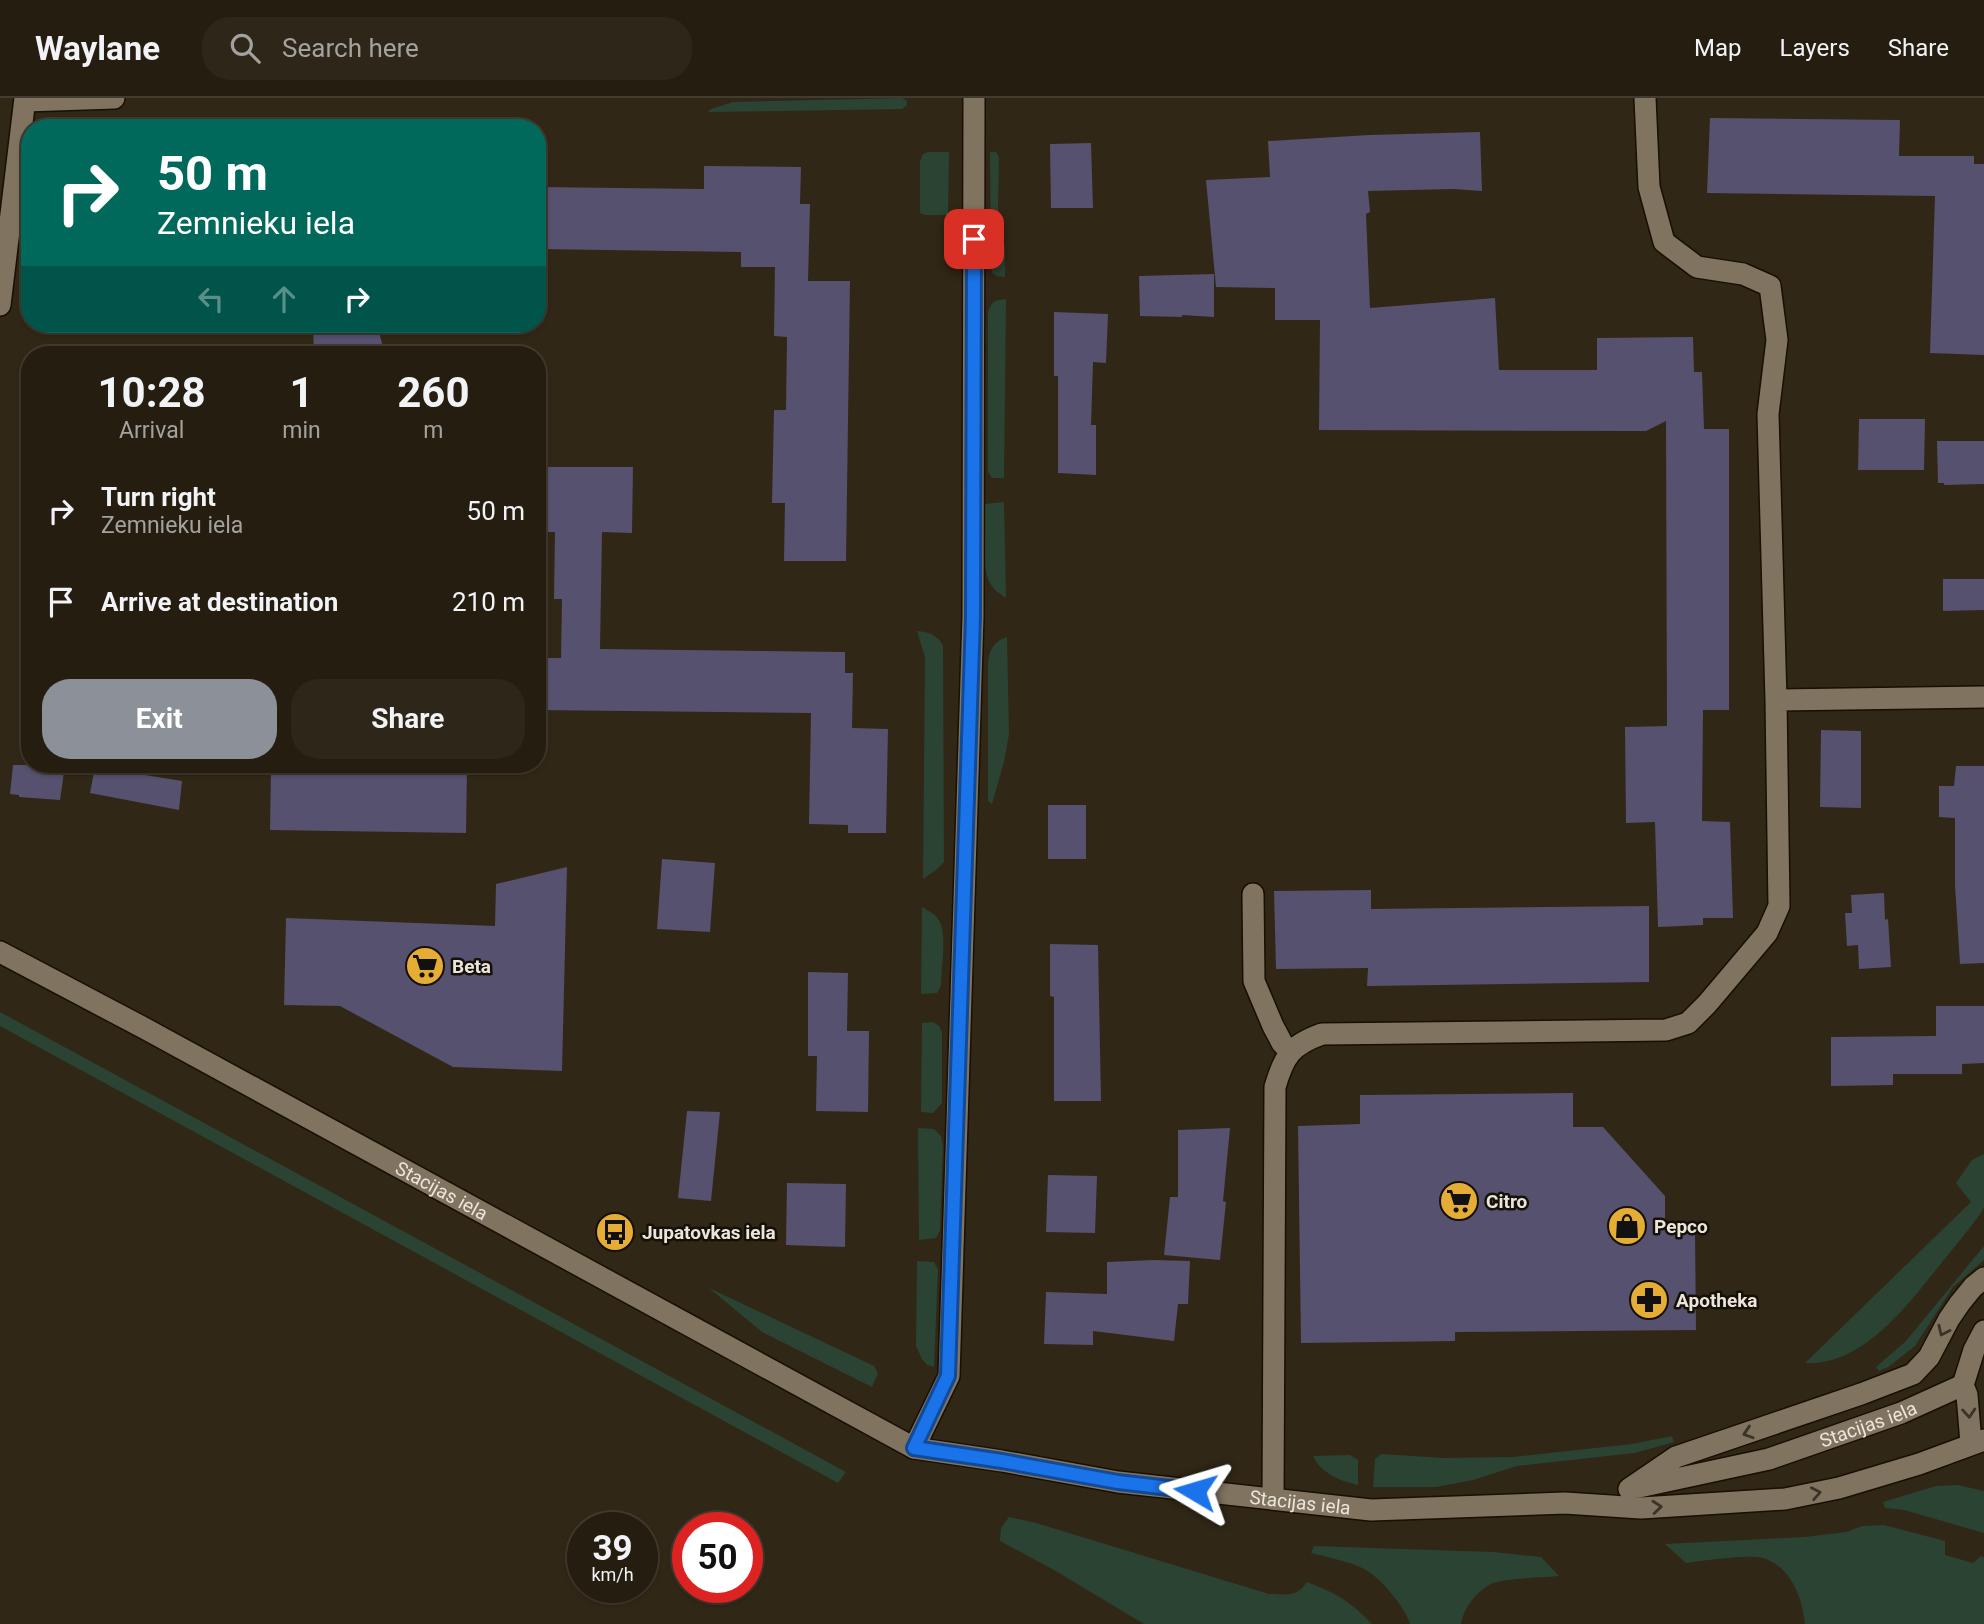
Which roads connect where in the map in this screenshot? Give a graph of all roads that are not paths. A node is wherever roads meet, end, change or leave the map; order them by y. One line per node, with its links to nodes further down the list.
1 (114, 98): 4 (street)
2 (974, 98): 16 (street)
3 (1645, 98): 9 (street)
4 (25, 99): 5 (street)
5 (23, 119)
6 (21, 132): 7 (street)
7 (0, 305)
8 (1984, 697): 9 (street)
9 (1776, 700): 12 (street)
10 (1253, 894): 12 (street)
11 (0, 952): 16 (street, Stacijas iela)
12 (1290, 1051): 19 (street)
13 (1984, 1278): 18 (street, one-way to 18)
14 (1984, 1331): 15 (street)
15 (1962, 1385): 17 (street, Stacijas iela, one-way to 17); 18 (street, Stacijas iela)
16 (914, 1448): 19 (street, Stacijas iela)
17 (1980, 1448): 20 (street, Stacijas iela, one-way to 17)
18 (1629, 1489): 20 (street, Stacijas iela)
19 (1273, 1499): 20 (street, Stacijas iela)
20 (1565, 1503)

